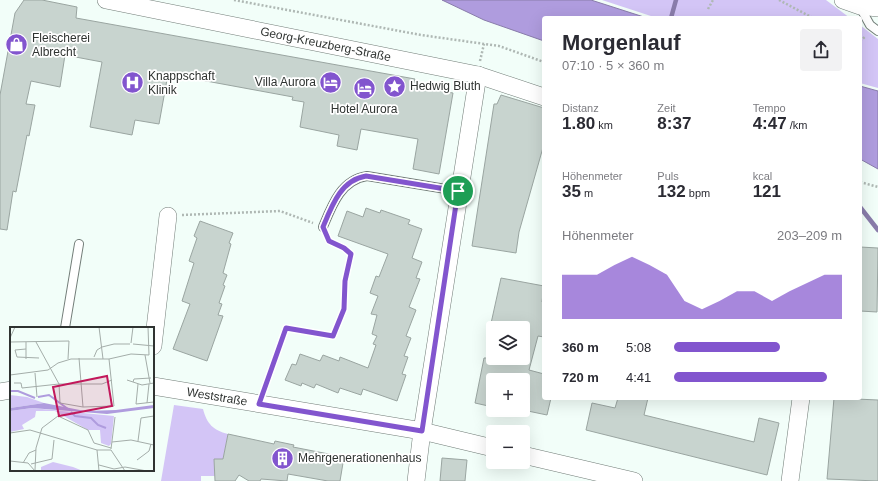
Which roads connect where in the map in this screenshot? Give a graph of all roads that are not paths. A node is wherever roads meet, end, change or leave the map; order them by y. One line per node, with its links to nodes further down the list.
1 (106, 0): 5 (street, Georg-Kreuzberg-Straße)
2 (843, 0): 3 (street)
3 (872, 9): 4 (lane)
4 (878, 31)
5 (478, 70): 6 (street, Georg-Kreuzberg-Straße); 7 (street)
6 (542, 96)
7 (458, 191): 9 (lane); 17 (street)
8 (168, 216): 12 (street)
9 (323, 227)
10 (79, 244): 11 (lane)
11 (65, 327)
12 (154, 337)
13 (154, 386): 17 (street, Weststraße)
14 (10, 390): 15 (street)
15 (0, 392)
16 (801, 400): 22 (street)
17 (422, 431): 18 (street, Weststraße); 20 (street)
18 (486, 446)
19 (530, 457): 21 (street)
20 (416, 481)
21 (634, 481)
22 (790, 481)

